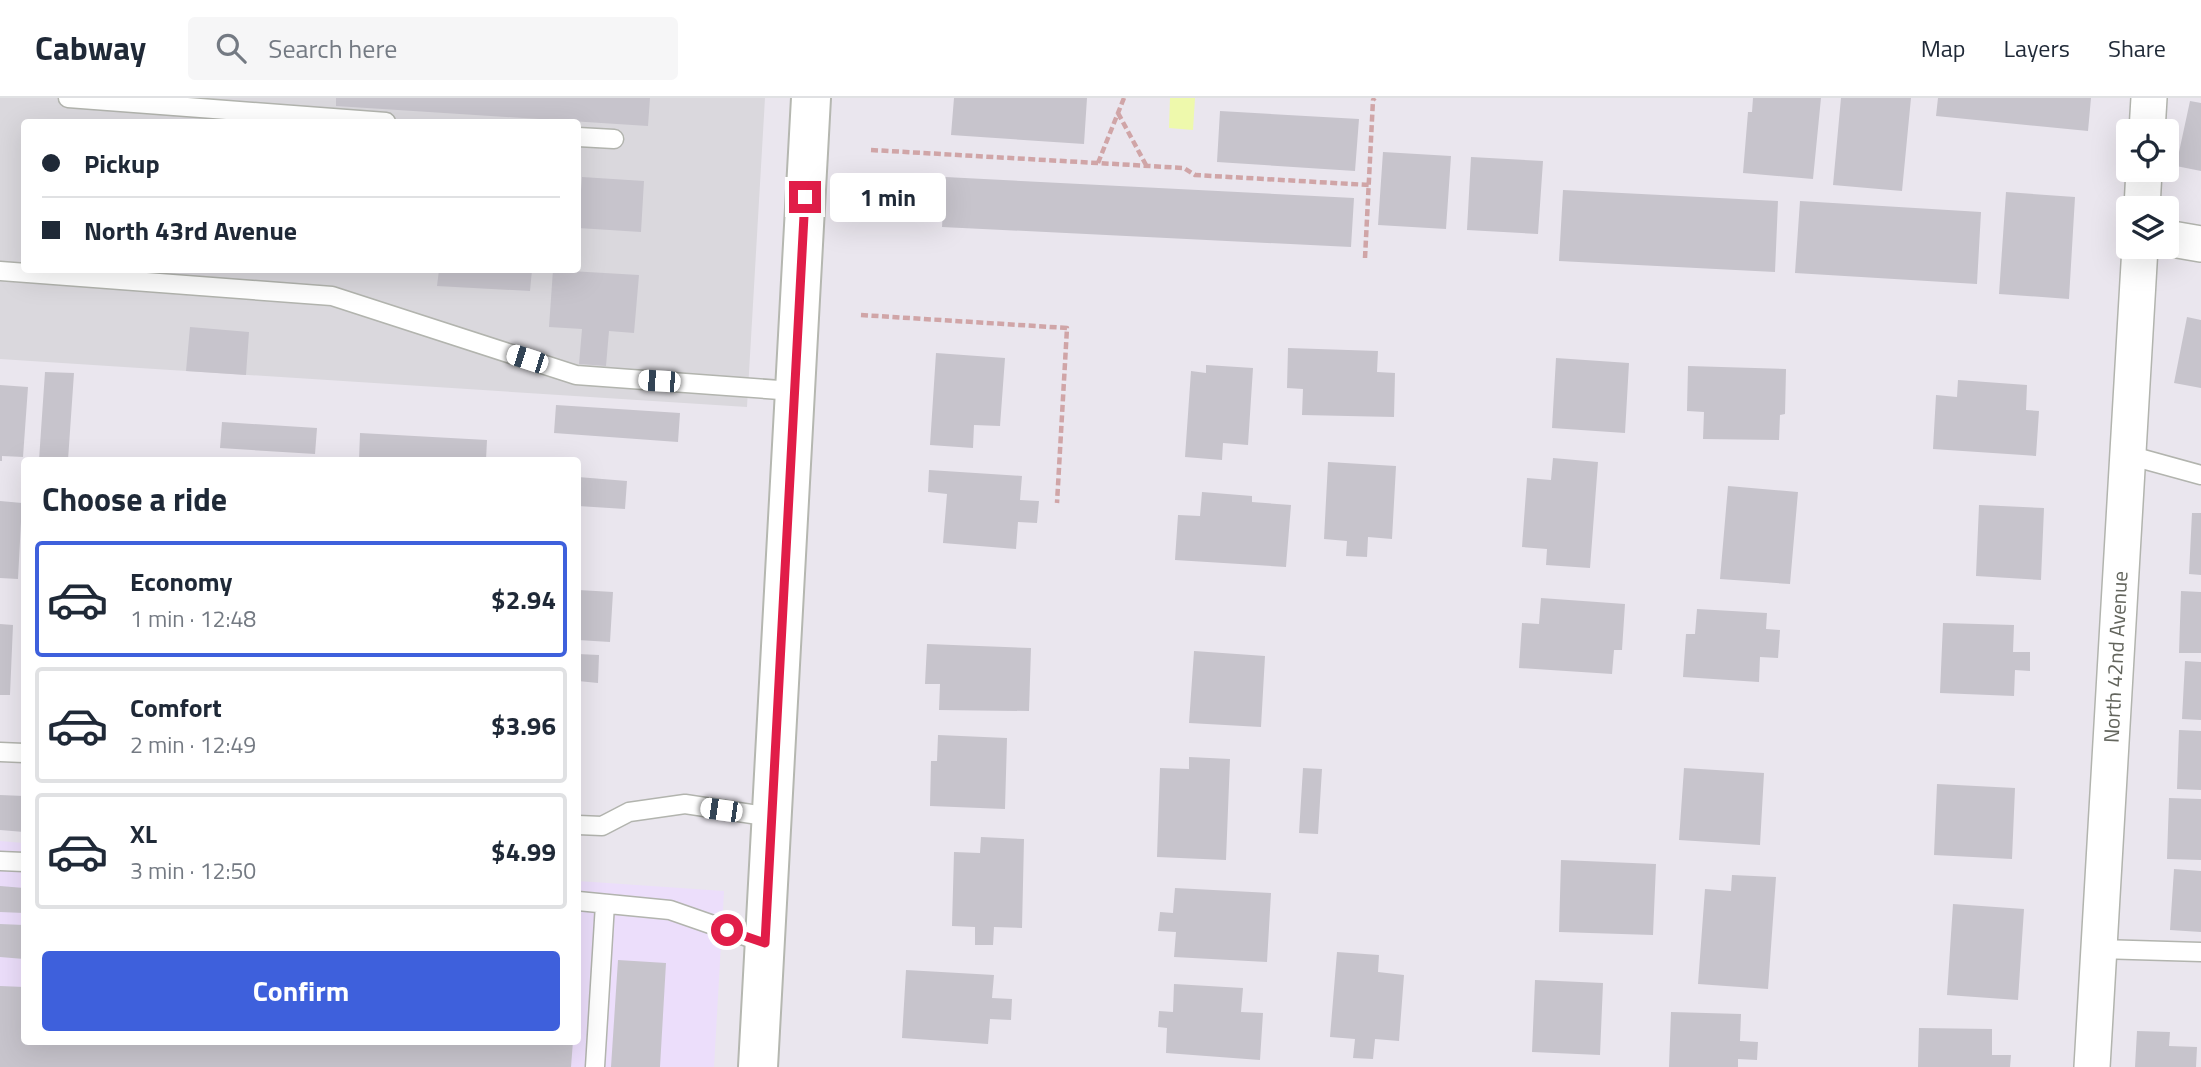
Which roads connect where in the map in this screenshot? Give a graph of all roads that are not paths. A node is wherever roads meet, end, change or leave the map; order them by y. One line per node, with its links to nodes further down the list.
1 (68, 98): 4 (lane)
2 (811, 98): 14 (main road)
3 (2148, 98): 5 (street)
4 (346, 119)
5 (2147, 119)
6 (581, 137): 7 (lane)
7 (614, 139)
8 (2179, 240): 9 (street)
9 (2201, 244)
10 (2139, 259): 15 (street, North 42nd Avenue)
11 (0, 271): 12 (lane)
12 (21, 273)
13 (27, 273): 14 (lane)
14 (794, 391): 19 (main road)
15 (2128, 455): 16 (lane); 26 (street, North 42nd Avenue)
16 (2201, 475)
17 (0, 752): 18 (lane)
18 (21, 753)
19 (772, 817): 20 (lane); 25 (main road)
20 (581, 825)
21 (0, 861): 22 (lane)
22 (21, 862)
23 (581, 901): 24 (lane)
24 (605, 904): 25 (lane); 28 (lane)
25 (765, 943): 29 (main road)
26 (2099, 949): 27 (lane); 30 (street, North 42nd Avenue)
27 (2201, 952)
28 (595, 1067)
29 (758, 1067)
30 (2092, 1067)

